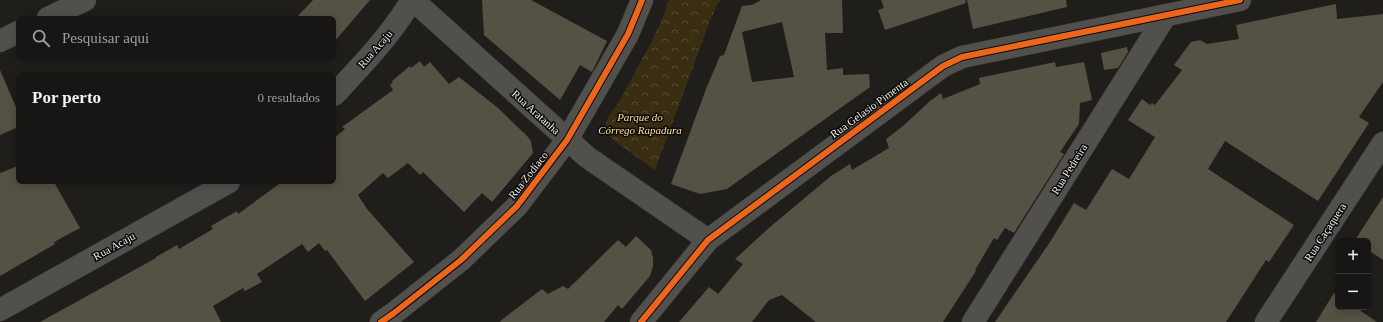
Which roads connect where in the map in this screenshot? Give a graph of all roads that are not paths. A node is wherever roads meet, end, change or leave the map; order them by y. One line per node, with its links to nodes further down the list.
1 (84, 0): 6 (street)
2 (412, 0): 9 (street, Rua Acaju); 10 (street, Rua Aratanha)
3 (642, 0): 10 (street, Rua Zodíaco)
4 (1240, 0): 5 (street, Rua Gelasio Pimenta)
5 (1166, 15): 13 (street, Rua Gelasio Pimenta); 17 (street, Rua Pedreira)
6 (52, 16)
7 (16, 33): 8 (street)
8 (0, 40)
9 (336, 94)
10 (567, 140): 13 (street, Rua Aratanha); 15 (street, Rua Zodíaco)
11 (1383, 143): 18 (street, Rua Caçaquera)
12 (225, 184): 14 (street, Rua Acaju)
13 (708, 240): 16 (street, Rua Gelasio Pimenta)
14 (0, 310)
15 (381, 322)
16 (641, 322)
17 (973, 322)
18 (1266, 322)

